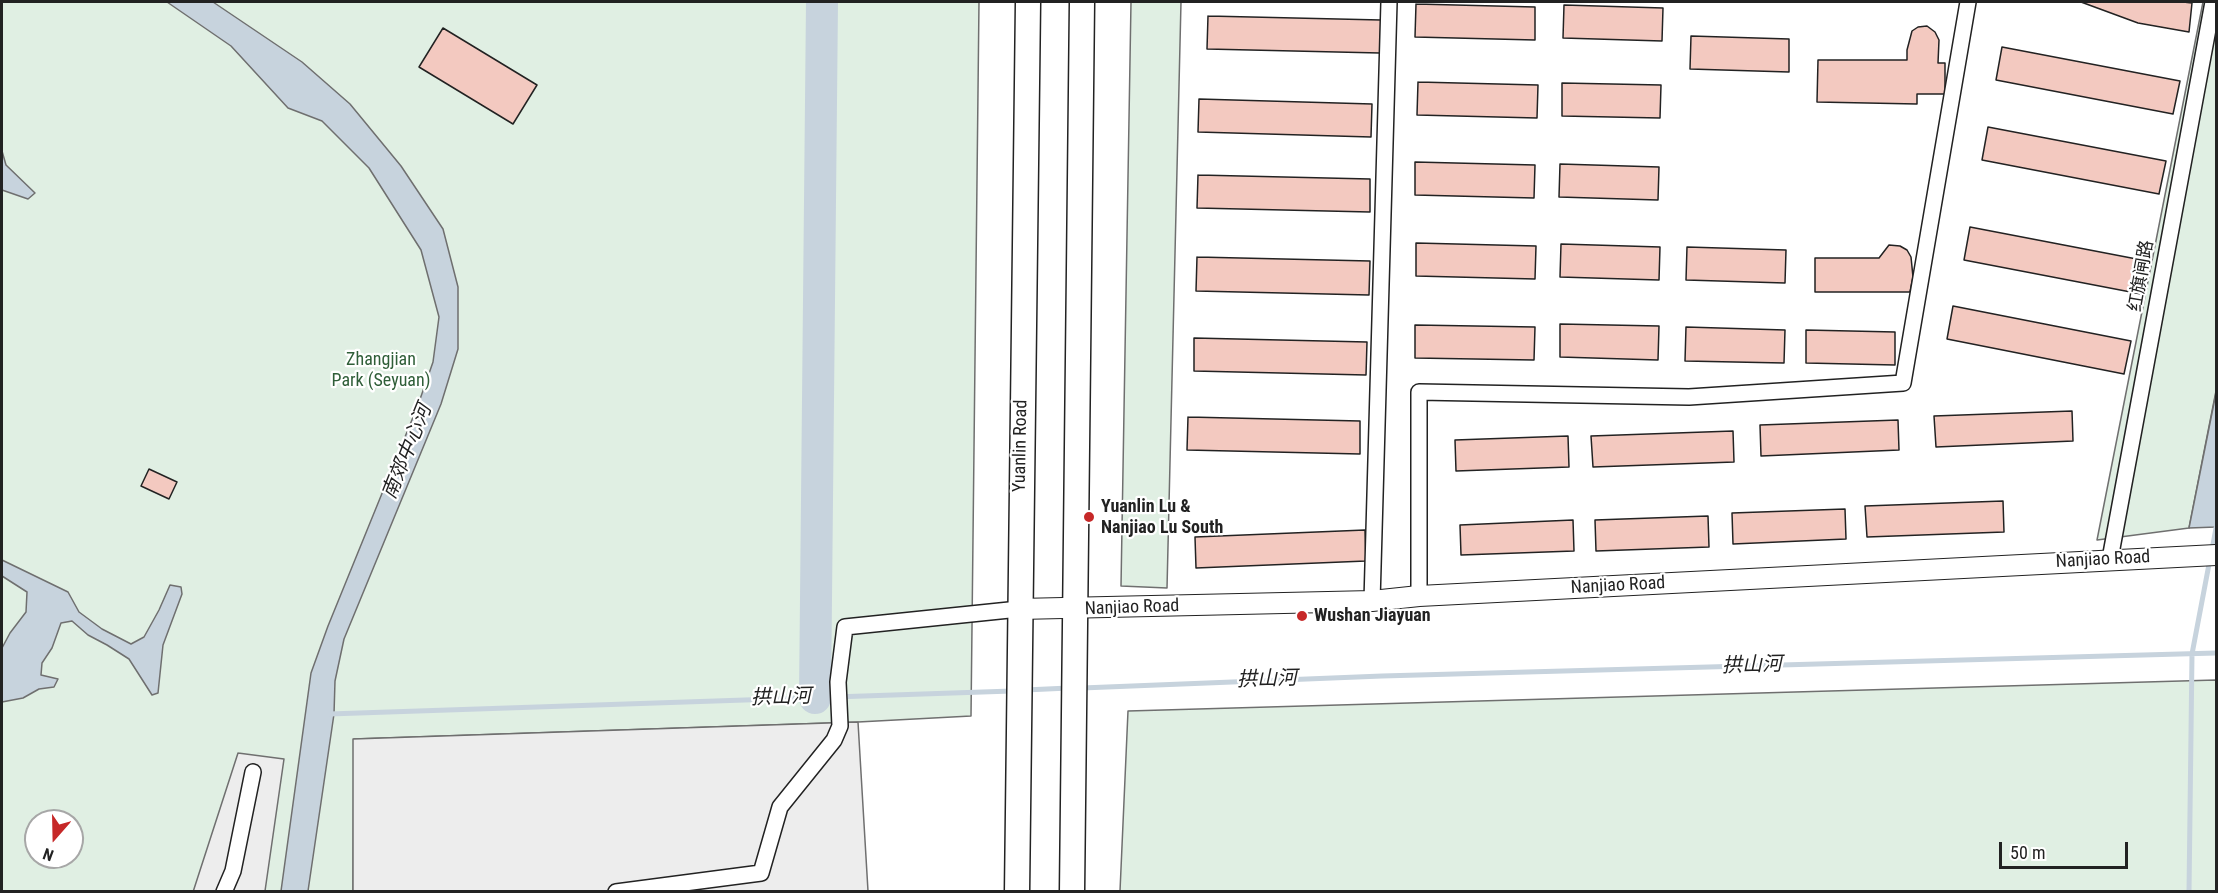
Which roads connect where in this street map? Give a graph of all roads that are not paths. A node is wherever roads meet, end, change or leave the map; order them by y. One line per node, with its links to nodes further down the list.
1 (1028, 2): 10 (main road, Yuanlin Road)
2 (1082, 2): 11 (main road)
3 (1389, 2): 9 (street)
4 (1968, 2): 8 (street)
5 (2213, 2): 7 (street, 红旗闸路)
6 (2217, 555): 7 (street, Nanjiao Road)
7 (2110, 559): 8 (street, Nanjiao Road)
8 (1419, 596): 9 (street, Nanjiao Road)
9 (1372, 601): 11 (street, Nanjiao Road)
10 (1019, 609): 11 (street, Nanjiao Road); 14 (street); 15 (main road, Yuanlin Road)
11 (1075, 609): 16 (main road)
12 (253, 772): 13 (street)
13 (224, 891)
14 (616, 891)
15 (1017, 891)
16 (1072, 891)

